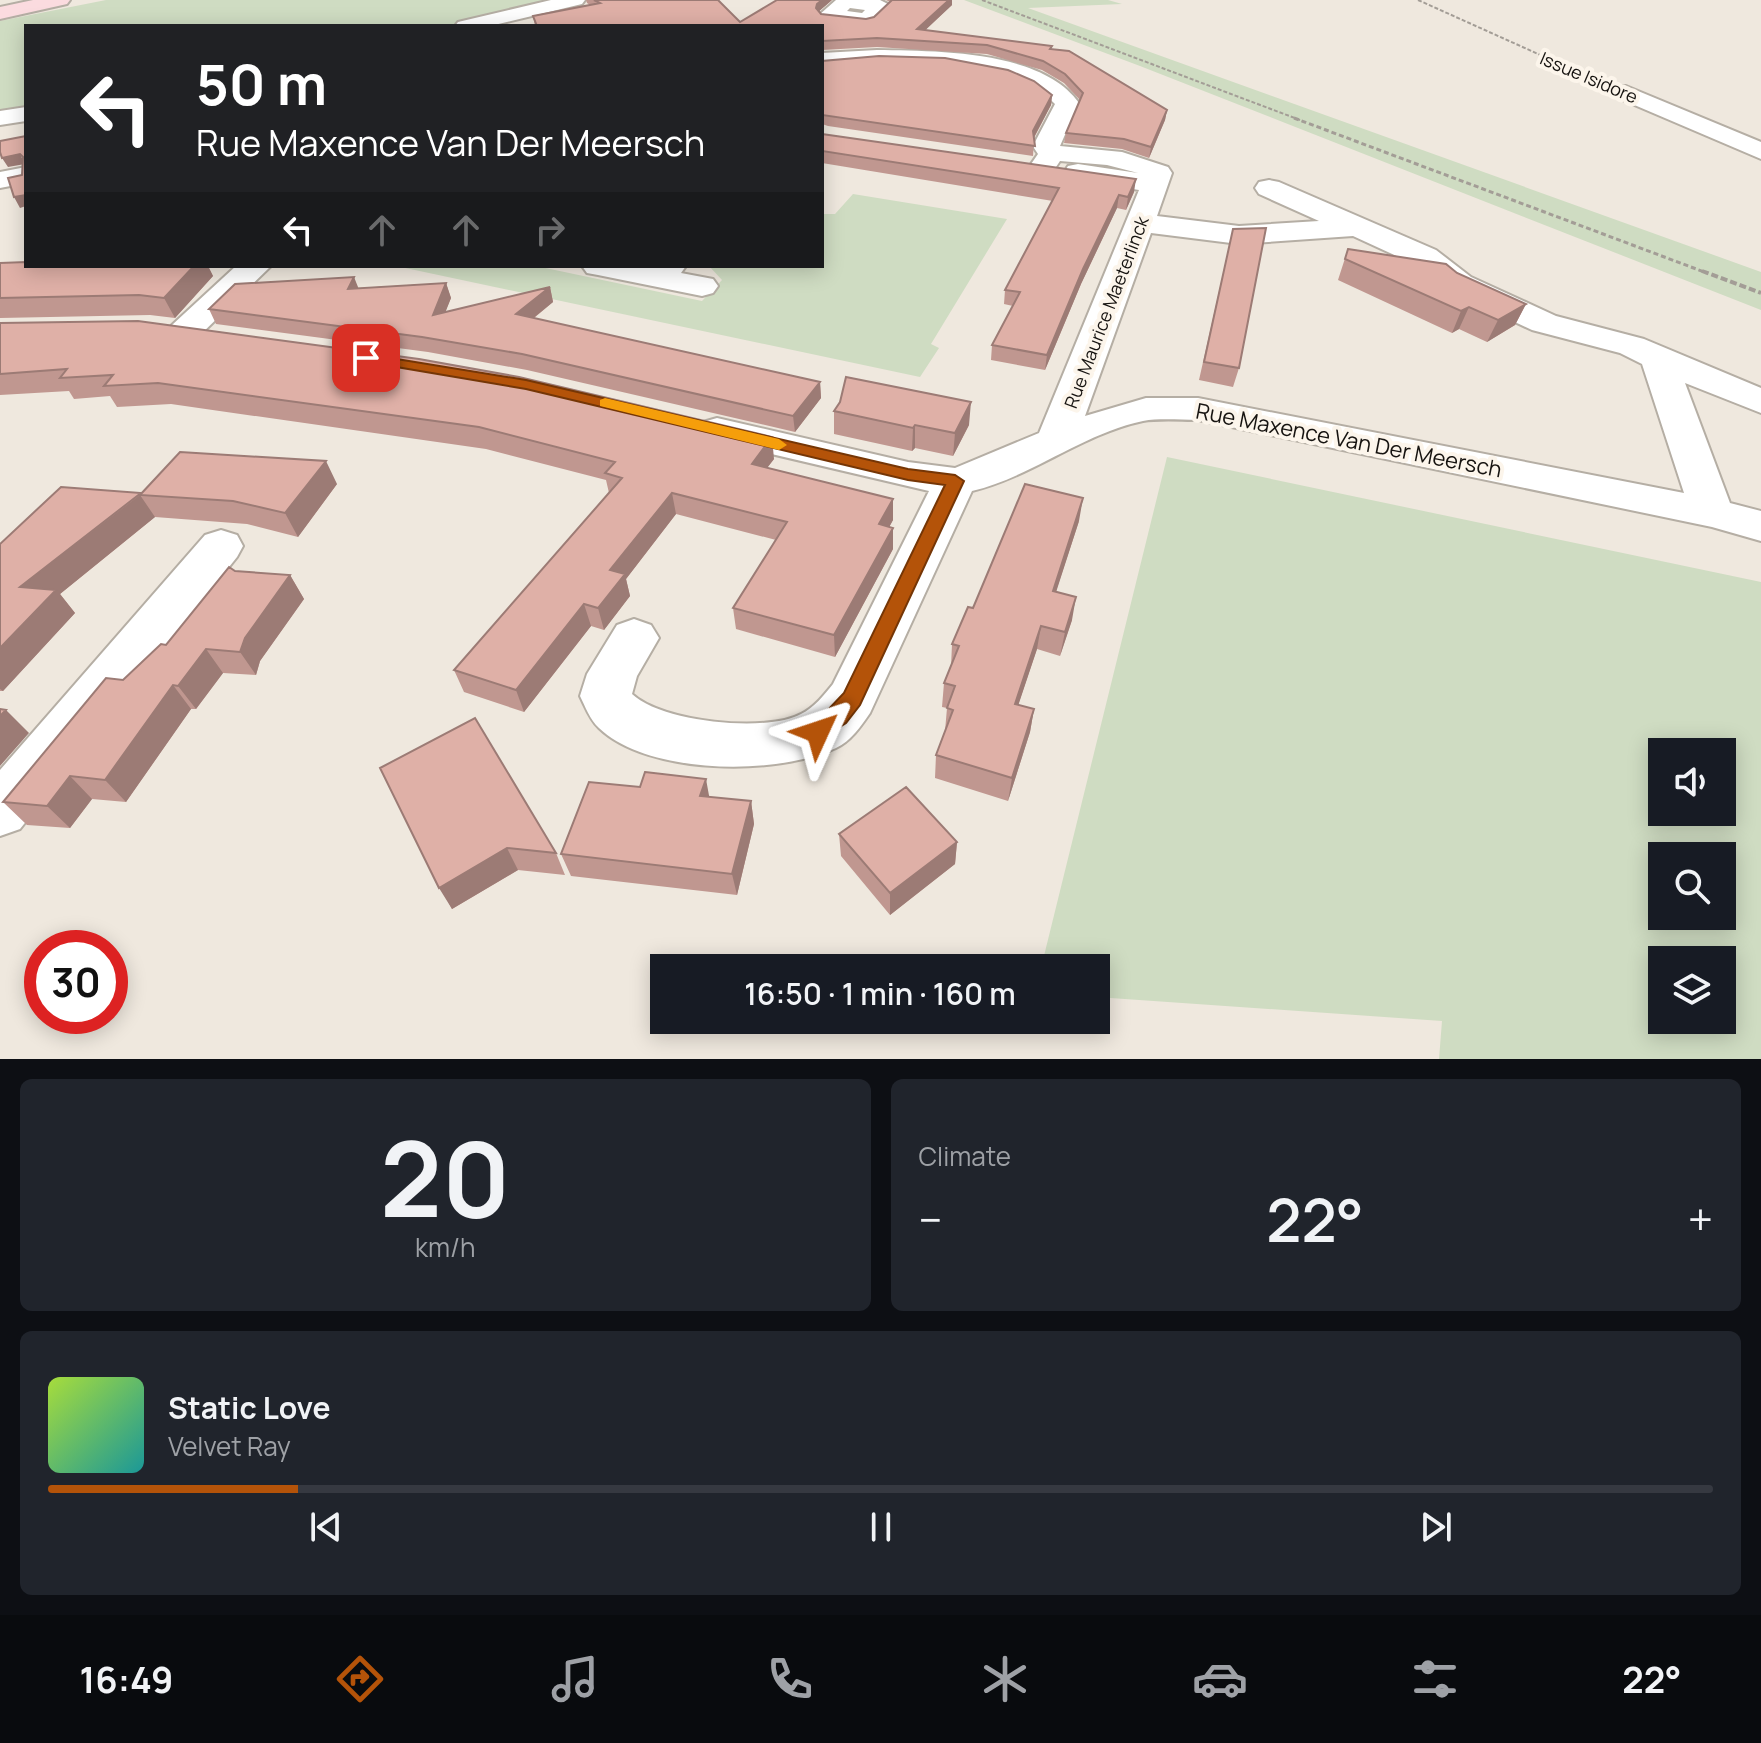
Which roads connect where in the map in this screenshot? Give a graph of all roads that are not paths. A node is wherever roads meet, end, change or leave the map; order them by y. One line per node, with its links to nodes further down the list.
1 (60, 0): 3 (main road)
2 (575, 0): 5 (street)
3 (0, 13)
4 (866, 19): 6 (street)
5 (473, 24)
6 (824, 60): 14 (street, Rue Maurice Maeterlinck)
7 (1626, 93): 10 (street, Issue Isidore)
8 (24, 114): 9 (street)
9 (0, 118)
10 (1761, 151)
11 (24, 175): 12 (street)
12 (0, 180)
13 (1269, 188): 15 (street)
14 (1141, 223): 15 (street); 24 (street, Rue Maurice Maeterlinck)
15 (1357, 228): 21 (street)
16 (252, 268): 20 (street)
17 (620, 268): 18 (street)
18 (663, 272): 19 (street)
19 (702, 286)
20 (229, 339)
21 (1658, 357): 22 (street); 26 (street)
22 (1761, 402)
23 (676, 420): 25 (street, Rue Maxence Van Der Meersch)
24 (1056, 440): 25 (street, Rue Maxence Van Der Meersch); 26 (street, Rue Maxence Van Der Meersch)
25 (955, 481): 29 (street)
26 (1712, 513): 27 (street, Rue Maxence Van Der Meersch)
27 (1761, 526)
28 (221, 546): 30 (street)
29 (634, 638)
30 (0, 811)

